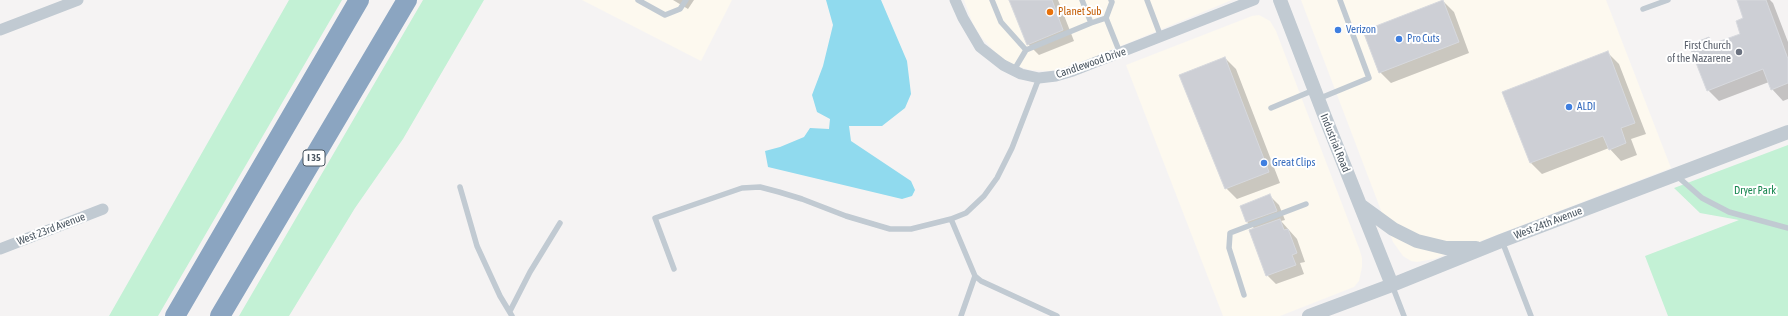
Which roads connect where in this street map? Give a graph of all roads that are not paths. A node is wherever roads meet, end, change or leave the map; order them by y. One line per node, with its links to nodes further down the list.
1 (78, 0): 19 (street)
2 (359, 0): 44 (highway)
3 (407, 0): 45 (highway, I 35)
4 (638, 0): 5 (lane)
5 (686, 0)
6 (956, 0): 23 (street, Candlewood Drive)
7 (992, 0): 21 (lane)
8 (1082, 0): 18 (lane)
9 (1111, 0): 17 (lane)
10 (1147, 0): 20 (lane)
11 (1254, 0): 15 (street, Candlewood Drive)
12 (1280, 0): 25 (street, Industrial Road)
13 (1340, 0): 25 (lane)
14 (1668, 0): 16 (lane)
15 (1237, 3): 20 (street, Candlewood Drive)
16 (1643, 9)
17 (1106, 18): 18 (lane); 22 (lane)
18 (1091, 23): 21 (lane)
19 (0, 30)
20 (1161, 37): 22 (street, Candlewood Drive)
21 (1026, 50): 23 (lane)
22 (1120, 53): 24 (street, Candlewood Drive)
23 (1014, 70): 24 (street, Candlewood Drive)
24 (1038, 78): 33 (lane)
25 (1316, 95): 26 (lane); 31 (street, Industrial Road)
26 (1271, 108)
27 (1788, 132): 28 (street, West 24th Avenue)
28 (1675, 174): 35 (lane); 36 (street, West 24th Avenue)
29 (460, 187): 43 (lane)
30 (1306, 204): 42 (lane)
31 (1360, 204): 37 (street); 41 (street, Industrial Road)
32 (103, 209): 38 (street, West 23rd Avenue)
33 (951, 218): 39 (lane); 40 (lane)
34 (560, 223): 43 (lane)
35 (1788, 228)
36 (1501, 241): 37 (street, West 24th Avenue); 50 (lane)
37 (1484, 248): 41 (street, West 24th Avenue)
38 (0, 249)
39 (674, 269)
40 (975, 276): 46 (lane); 47 (lane)
41 (1392, 285): 48 (street, West 24th Avenue); 49 (lane)
42 (1244, 294)
43 (511, 314)
44 (175, 316)
45 (220, 316)
46 (961, 316)
47 (1057, 316)
48 (1309, 316)
49 (1404, 316)
50 (1531, 316)

